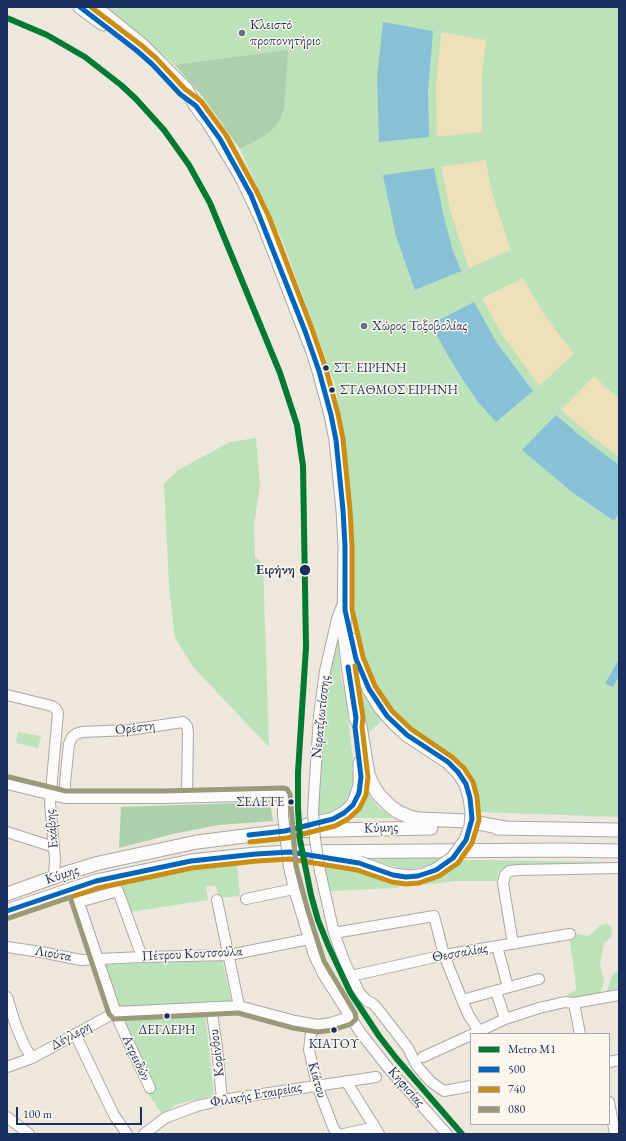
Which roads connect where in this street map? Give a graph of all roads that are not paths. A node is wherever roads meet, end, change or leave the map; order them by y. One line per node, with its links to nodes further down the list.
1 (80, 7): 3 (main road, Νερατζιωτίσσης)
2 (95, 7): 3 (main road, Νερατζιωτίσσης)
3 (196, 106): 4 (main road, Νερατζιωτίσσης)
4 (345, 603): 6 (main road, Νερατζιωτίσσης); 15 (street, Νερατζιωτίσσης, bridge); 18 (main road, bridge)
5 (7, 695): 8 (street, Εκάβης)
6 (356, 718): 11 (main road); 13 (main road)
7 (7, 784): 8 (street)
8 (50, 795): 9 (street); 16 (street, Εκάβης)
9 (65, 798): 10 (street); 10 (street, Ορέστη)
10 (187, 798): 22 (street, Κηφισίας, bridge)
11 (505, 828): 12 (main road, Κύμης); 13 (main road, Κύμης)
12 (619, 830)
13 (285, 831): 20 (main road, Κύμης)
14 (7, 832): 16 (street)
15 (315, 839): 28 (street, Κηφισίας, bridge)
16 (54, 847): 20 (street, Εκάβης)
17 (619, 851): 18 (main road, Κύμης)
18 (290, 852): 21 (main road, Κύμης)
19 (619, 868): 31 (street)
20 (54, 877): 23 (main road, Κύμης)
21 (74, 888): 26 (street, Ατρειδών); 27 (main road, Κύμης)
22 (294, 889): 24 (street); 30 (street, Κηφισίας)
23 (7, 894)
24 (246, 899)
25 (217, 900): 34 (street)
26 (79, 902): 36 (street); 37 (street, Ατρειδών)
27 (7, 911)
28 (334, 933): 35 (street); 38 (street, Κηφισίας)
29 (570, 934): 31 (street, Θεσσαλίας)
30 (309, 939): 34 (street, Πέτρου Κουτσούλα); 49 (street, Κηφισίας)
31 (513, 944): 32 (street, Θεσσαλίας)
32 (497, 946): 35 (street, Θεσσαλίας); 40 (street)
33 (7, 947): 37 (street, Λιούτα)
34 (229, 955): 36 (street, Πέτρου Κουτσούλα); 46 (street)
35 (444, 955): 38 (street, Θεσσαλίας); 44 (street)
36 (142, 957): 37 (street, Πέτρου Κουτσούλα)
37 (99, 959): 48 (street, Ατρειδών)
38 (351, 976): 62 (street, Κηφισίας)
39 (539, 980): 40 (street)
40 (508, 988): 41 (street)
41 (496, 991): 44 (street); 50 (street)
42 (619, 995): 45 (street)
43 (7, 997): 57 (street)
44 (462, 1000): 52 (street)
45 (574, 1004): 50 (street); 53 (street)
46 (240, 1006): 47 (street, Δέγλερη); 51 (street, Δέγλερη)
47 (211, 1007): 48 (street, Δέγλερη); 64 (street, Κορίνθου)
48 (116, 1012): 54 (street, Δέγλερη); 63 (street, Ατρειδών)
49 (349, 1017): 51 (street, Δέγλερη); 73 (street, Κηφισίας)
50 (505, 1019): 52 (street)
51 (312, 1024): 61 (street, Κιάτου)
52 (474, 1033)
53 (580, 1033)
54 (75, 1034): 57 (street, Δέγλερη); 69 (street)
55 (470, 1035): 56 (street)
56 (422, 1057)
57 (32, 1058): 58 (street, Δέγλερη)
58 (7, 1067)
59 (376, 1077): 60 (street, Φιλικής Εταιρείας)
60 (346, 1081): 61 (street, Φιλικής Εταιρείας); 67 (street)
61 (316, 1085): 64 (street, Φιλικής Εταιρείας); 71 (street, Κιάτου)
62 (470, 1086)
63 (150, 1088)
64 (222, 1100): 70 (street, Φιλικής Εταιρείας)
65 (610, 1107): 74 (street)
66 (7, 1117): 68 (street)
67 (377, 1130): 72 (street)
68 (29, 1134)
69 (127, 1134)
70 (144, 1134)
71 (337, 1134)
72 (344, 1134)
73 (447, 1134)
74 (615, 1134)

